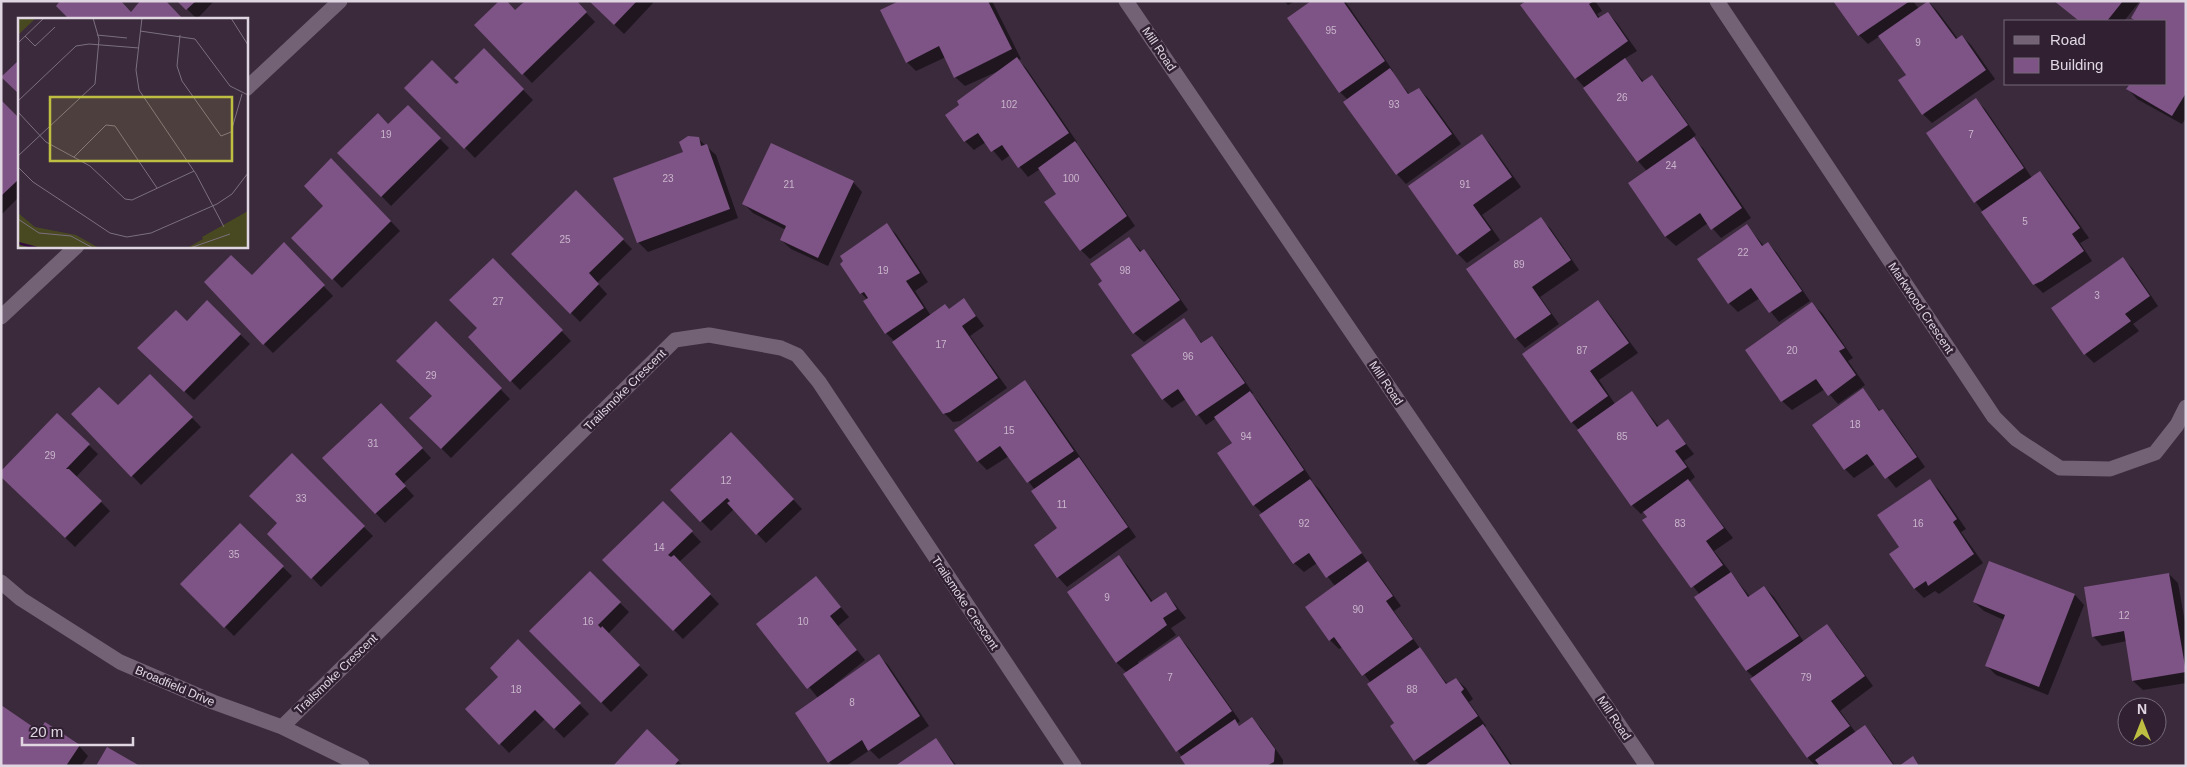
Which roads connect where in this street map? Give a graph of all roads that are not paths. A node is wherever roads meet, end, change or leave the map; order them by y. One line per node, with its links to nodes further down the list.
1 (340, 1): 4 (street)
2 (1126, 1): 12 (street, Mill Road)
3 (1717, 1): 7 (street, Markwood Crescent)
4 (248, 87)
5 (76, 248): 6 (street)
6 (1, 317)
7 (2186, 407)
8 (1, 582): 9 (street, Broadfield Drive)
9 (282, 727): 10 (street, Broadfield Drive); 11 (street, Trailsmoke Crescent)
10 (362, 766)
11 (1074, 766)
12 (1647, 766)

